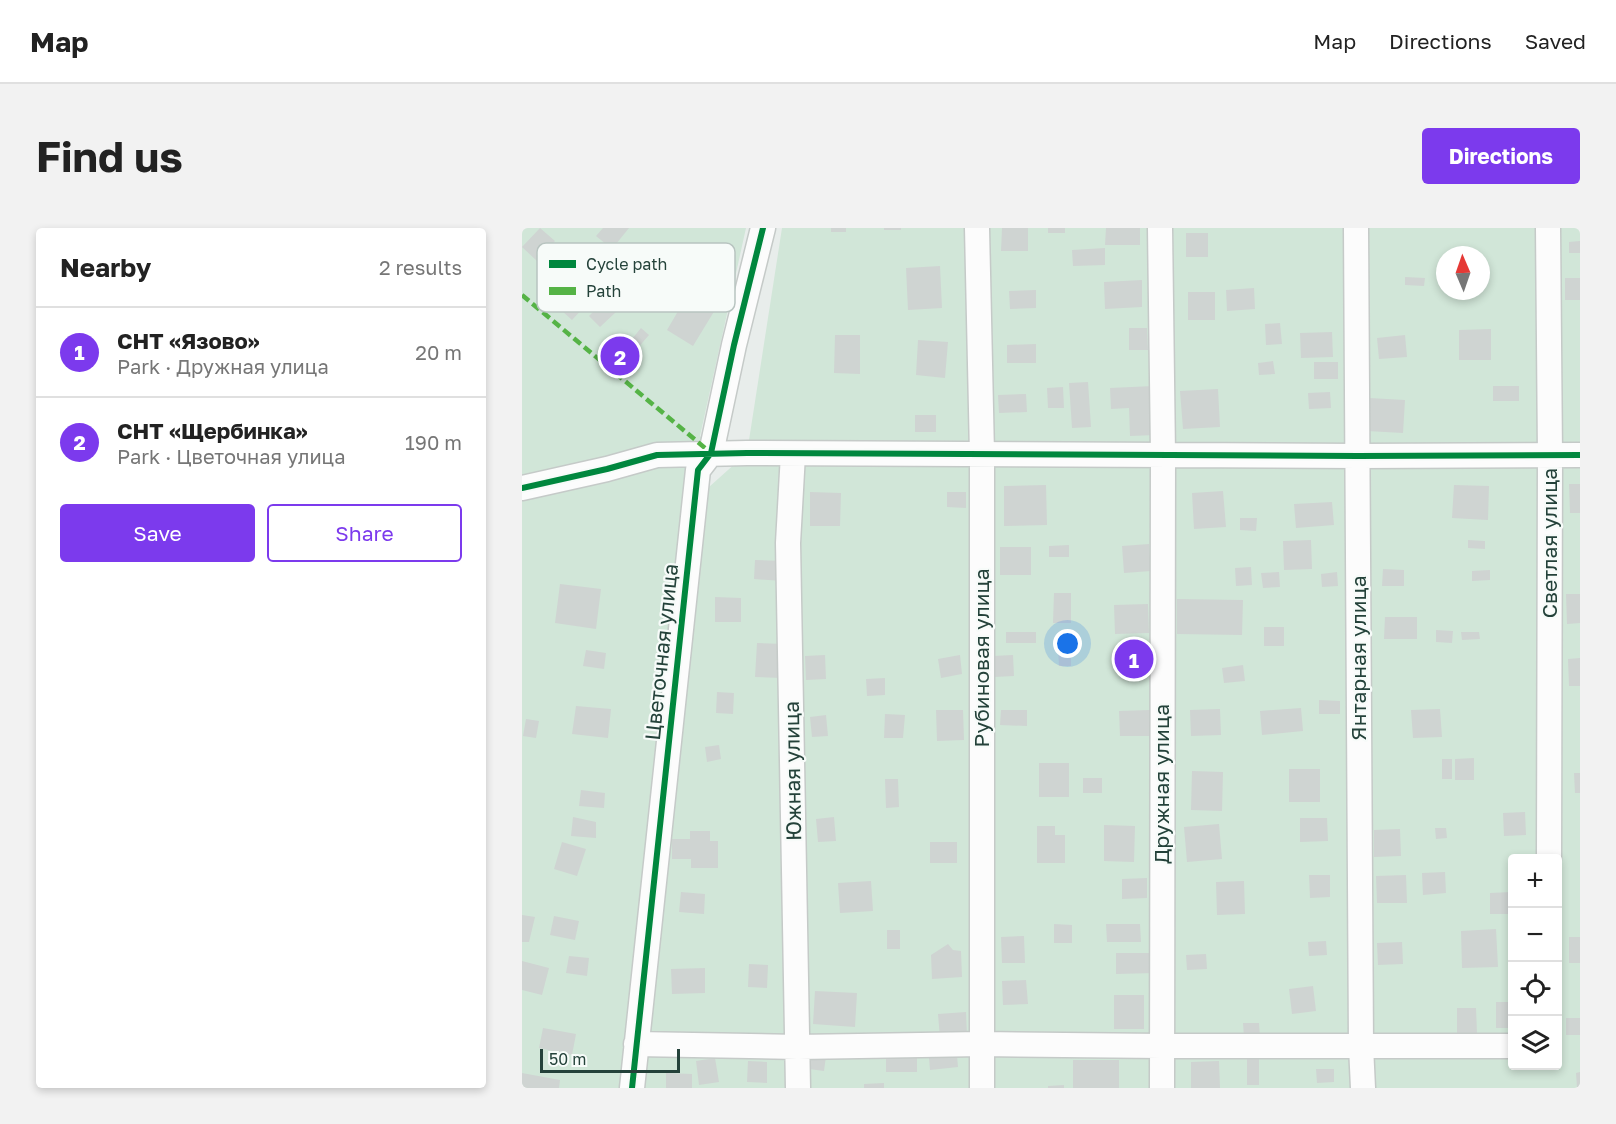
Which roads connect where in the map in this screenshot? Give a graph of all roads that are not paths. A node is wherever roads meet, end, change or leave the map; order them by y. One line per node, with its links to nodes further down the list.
1 (763, 228): 6 (street, Цветочная улица)
2 (977, 228): 8 (street, Рубиновая улица)
3 (1160, 228): 9 (street, Дружная улица)
4 (1356, 228): 12 (street, Янтарная улица)
5 (1548, 228): 10 (street, Светлая улица)
6 (711, 453): 7 (street); 13 (street); 15 (street, Цветочная улица)
7 (793, 454): 8 (street); 20 (street, Южная улица)
8 (982, 454): 9 (street); 16 (street, Рубиновая улица)
9 (1163, 454): 12 (street); 17 (street, Дружная улица)
10 (1551, 455): 11 (street); 12 (street); 14 (street, Светлая улица)
11 (1580, 455)
12 (1358, 456): 18 (street, Янтарная улица)
13 (522, 488)
14 (1549, 854)
15 (636, 1044): 20 (street); 21 (street, Цветочная улица)
16 (982, 1044): 17 (street); 20 (street); 23 (street, Рубиновая улица)
17 (1161, 1046): 18 (street); 24 (street, Дружная улица)
18 (1361, 1046): 19 (street); 25 (street, Янтарная улица)
19 (1508, 1046)
20 (798, 1047): 22 (street, Южная улица)
21 (632, 1088)
22 (798, 1088)
23 (982, 1088)
24 (1162, 1088)
25 (1363, 1088)

